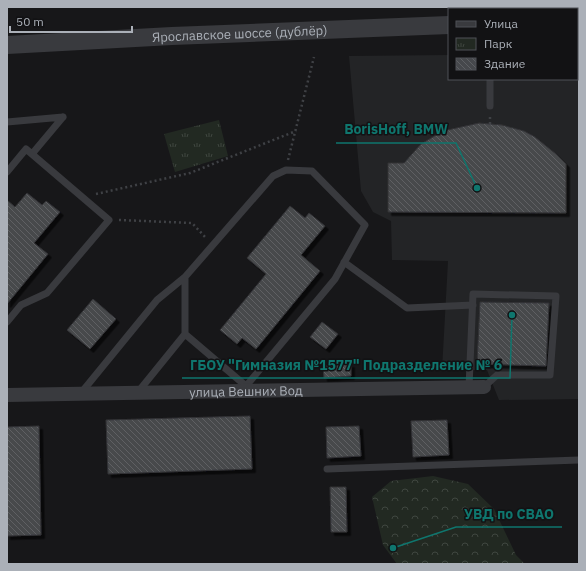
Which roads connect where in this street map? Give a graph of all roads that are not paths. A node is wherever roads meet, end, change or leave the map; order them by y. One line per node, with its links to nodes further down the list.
1 (448, 26): 2 (street, Ярославское шоссе (дублёр))
2 (7, 45)
3 (490, 80): 4 (lane)
4 (490, 106)
5 (7, 122): 6 (lane)
6 (32, 154): 7 (lane); 11 (lane)
7 (7, 172)
8 (344, 262): 9 (lane); 10 (lane); 15 (lane)
9 (185, 277): 12 (lane); 17 (lane)
10 (473, 305): 13 (lane); 14 (lane)
11 (7, 322)
12 (185, 334): 15 (lane); 16 (lane)
13 (470, 387): 14 (street, улица Вешних Вод); 15 (street, улица Вешних Вод)
14 (484, 387)
15 (244, 389): 16 (street, улица Вешних Вод)
16 (138, 392): 17 (street, улица Вешних Вод)
17 (80, 394): 18 (street, улица Вешних Вод)
18 (7, 395)
19 (579, 460): 20 (lane)
20 (327, 469)

